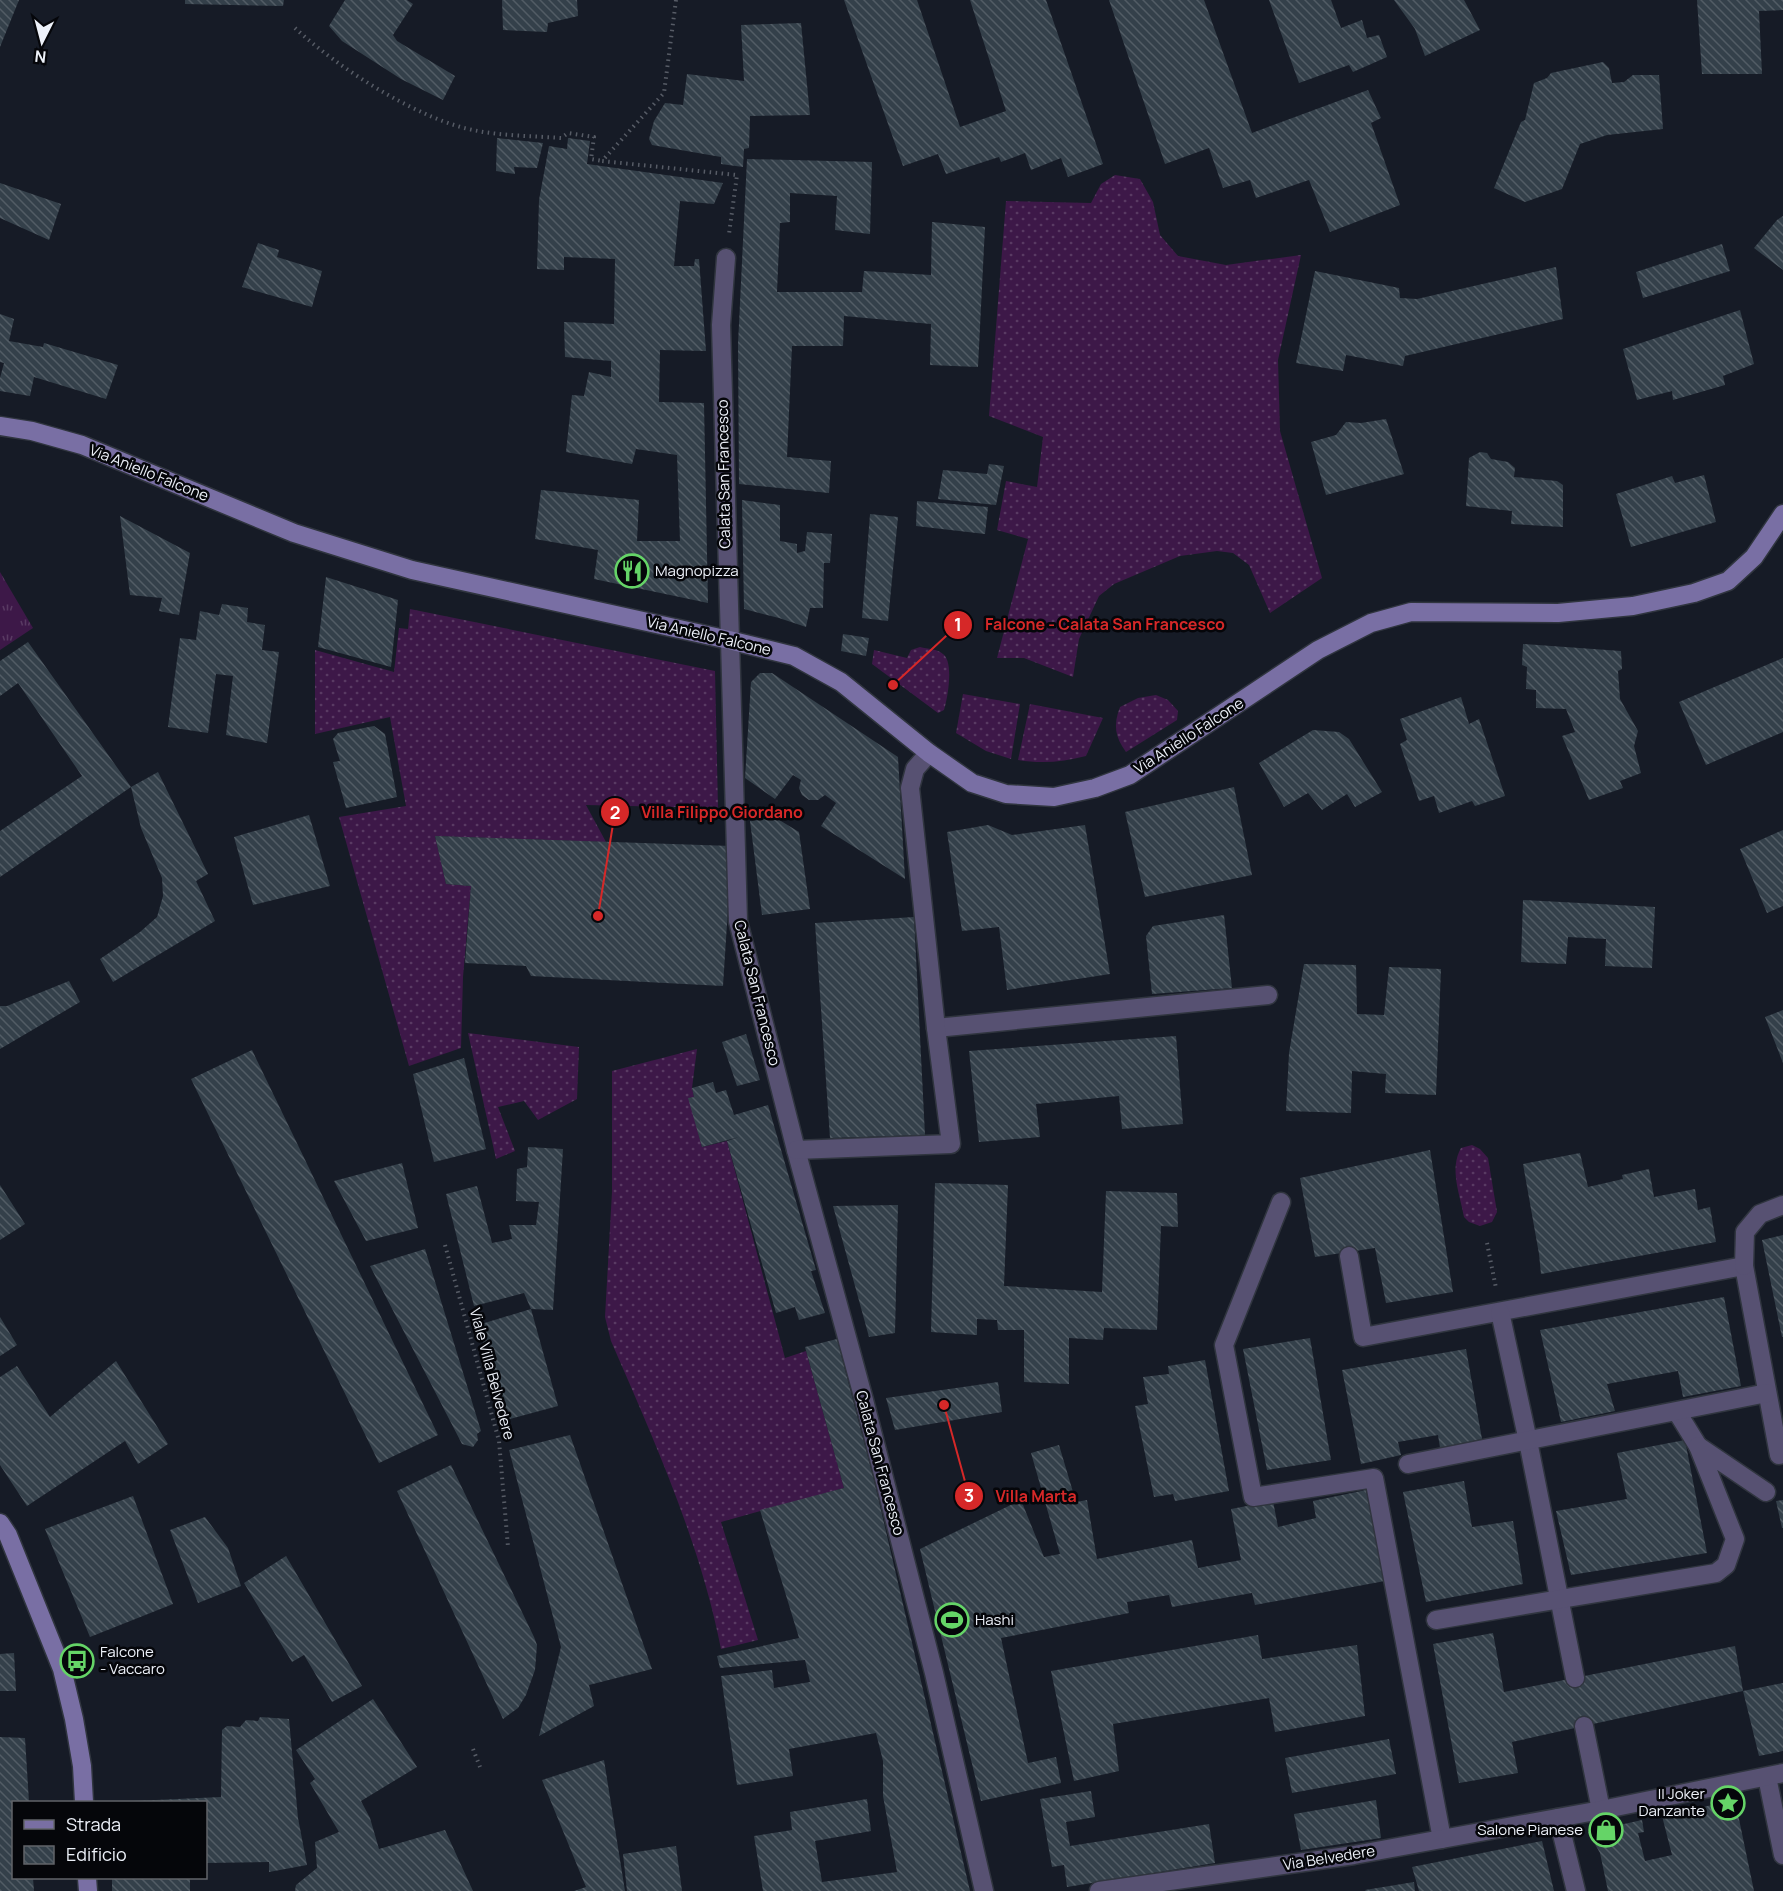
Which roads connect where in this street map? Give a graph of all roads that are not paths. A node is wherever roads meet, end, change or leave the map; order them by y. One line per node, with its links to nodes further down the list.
1 (726, 258): 4 (street, Calata San Francesco)
2 (0, 426): 4 (street, Via Aniello Falcone)
3 (1783, 514): 5 (street, Via Aniello Falcone)
4 (729, 639): 5 (street, Via Aniello Falcone); 8 (street, Calata San Francesco)
5 (929, 753): 7 (street)
6 (1268, 995): 7 (street)
7 (936, 1028): 8 (street)
8 (796, 1150): 32 (street, Calata San Francesco)
9 (1281, 1202): 30 (street)
10 (1783, 1204): 12 (street)
11 (1349, 1256): 13 (street)
12 (1744, 1266): 13 (street); 14 (street)
13 (1500, 1312): 16 (street)
14 (1767, 1393): 15 (street); 18 (street)
15 (1677, 1412): 16 (street); 17 (street)
16 (1528, 1442): 19 (street); 22 (street)
17 (1698, 1446): 20 (street); 22 (street)
18 (1783, 1454)
19 (1408, 1464)
20 (1766, 1492)
21 (0, 1523): 27 (street)
22 (1559, 1600): 23 (street); 24 (street)
23 (1436, 1620)
24 (1575, 1678)
25 (1584, 1726): 28 (street)
26 (1775, 1775): 28 (street, Via Belvedere); 31 (street)
27 (84, 1801)
28 (1601, 1810): 29 (street, Via Belvedere)
29 (1558, 1818): 30 (street, Via Belvedere); 34 (street)
30 (1442, 1839): 33 (street, Via Belvedere)
31 (1783, 1855)
32 (984, 1891)
33 (1100, 1891)
34 (1576, 1891)

